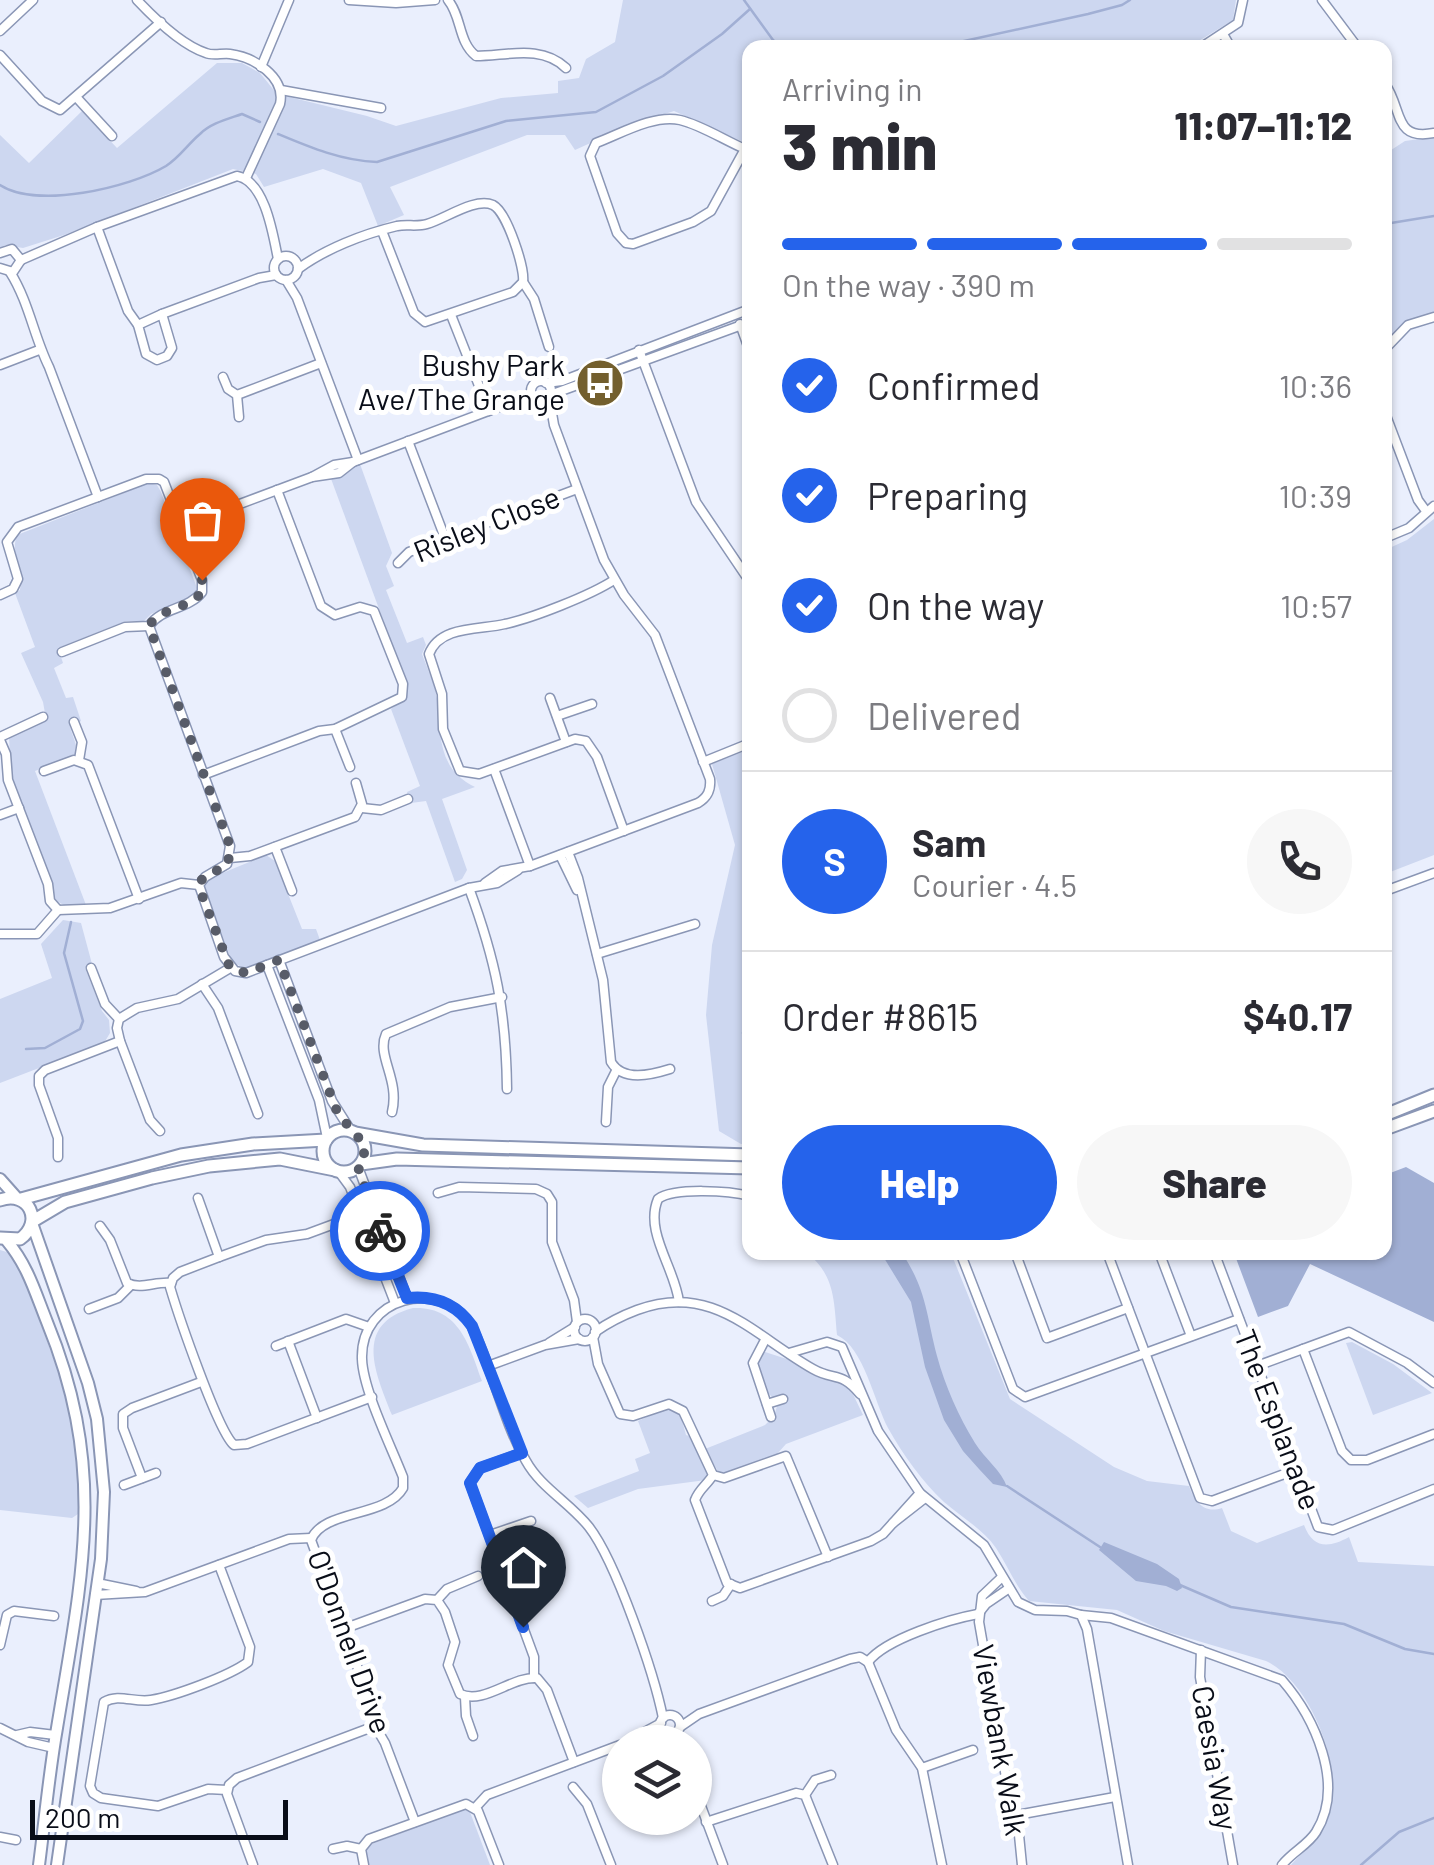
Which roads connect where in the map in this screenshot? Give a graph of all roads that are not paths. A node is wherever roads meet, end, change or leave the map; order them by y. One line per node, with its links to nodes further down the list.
1 (33, 0): 10 (street)
2 (136, 0): 9 (street)
3 (289, 0): 16 (street)
4 (349, 0): 5 (street)
5 (435, 0)
6 (448, 0): 17 (street)
7 (1243, 0): 11 (street)
8 (1322, 0): 14 (street)
9 (161, 22): 16 (street); 20 (street)
10 (2, 24)
11 (1223, 34): 12 (street); 13 (street)
12 (1213, 40)
13 (1226, 40)
14 (1352, 40)
15 (0, 55): 20 (street)
16 (262, 66): 18 (street)
17 (566, 68)
18 (282, 90): 21 (street); 26 (street)
19 (1392, 94): 22 (street)
20 (76, 98): 23 (street)
21 (381, 108)
22 (1434, 132)
23 (112, 136)
24 (742, 149): 25 (street)
25 (742, 159)
26 (246, 178): 27 (street); 31 (street)
27 (97, 227): 32 (street); 41 (street)
28 (382, 231): 30 (street); 34 (street); 37 (street)
29 (0, 254): 32 (street)
30 (317, 256): 31 (street); 33 (street)
31 (281, 263): 33 (street); 33 (street); 36 (street)
32 (10, 266): 45 (street)
33 (293, 275): 47 (street)
34 (523, 282): 37 (street); 44 (street)
35 (742, 313): 38 (street)
36 (162, 314): 41 (street); 41 (street)
37 (450, 314): 58 (street)
38 (736, 315): 40 (street); 46 (street)
39 (1434, 317): 43 (street)
40 (742, 321)
41 (138, 325)
42 (742, 325): 48 (street)
43 (1392, 341)
44 (549, 347)
45 (39, 350): 49 (street); 66 (street)
46 (639, 350): 48 (street); 52 (street)
47 (322, 362): 54 (street); 63 (street)
48 (644, 362): 52 (street); 72 (street)
49 (0, 365)
50 (223, 377): 54 (street)
51 (546, 383): 52 (street); 53 (street); 55 (street)
52 (570, 383): 55 (street)
53 (532, 387): 56 (street); 57 (street)
54 (236, 395): 59 (street)
55 (550, 396): 56 (street); 60 (street)
56 (538, 400): 57 (street); 60 (street)
57 (512, 402): 58 (street)
58 (489, 411): 62 (street)
59 (239, 416)
60 (554, 425): 64 (street)
61 (1392, 429): 67 (street)
62 (408, 441): 63 (street); 70 (street)
63 (355, 461): 65 (street)
64 (577, 489): 70 (street, Risley Close); 73 (street)
65 (278, 490): 68 (street); 82 (street)
66 (98, 497): 68 (street); 74 (street)
67 (1429, 506): 69 (street)
68 (181, 526): 75 (street)
69 (1392, 535)
70 (445, 538): 71 (street, Risley Close)
71 (398, 563)
72 (742, 570)
73 (614, 580): 87 (street); 89 (street)
74 (0, 595)
75 (149, 626): 76 (street); 91 (street)
76 (62, 652)
77 (550, 698): 79 (street)
78 (592, 704): 79 (street)
79 (556, 716): 84 (street)
80 (43, 717): 83 (street)
81 (74, 722): 86 (street)
82 (335, 729): 88 (street); 91 (street)
83 (0, 738): 94 (street)
84 (566, 742): 89 (street); 97 (street)
85 (742, 747): 87 (street)
86 (79, 760): 90 (street); 108 (street)
87 (703, 762): 97 (street)
88 (350, 767)
89 (494, 769): 101 (street)
90 (44, 771)
91 (202, 775): 100 (street)
92 (356, 783): 95 (street)
93 (408, 799): 95 (street)
94 (20, 808): 96 (street); 109 (street)
95 (362, 808): 98 (street)
96 (0, 815)
97 (624, 830): 99 (street)
98 (275, 847): 100 (street); 107 (street)
99 (564, 853): 101 (street); 112 (street)
100 (230, 858): 103 (street)
101 (530, 866): 104 (street)
102 (1431, 874): 105 (street); 106 (street)
103 (199, 886): 108 (street); 116 (street)
104 (469, 888): 113 (street); 118 (street)
105 (1392, 888)
106 (1434, 889)
107 (292, 891)
108 (139, 898): 109 (street)
109 (58, 910): 111 (street)
110 (695, 924): 112 (street)
111 (0, 934)
112 (597, 954): 122 (street)
113 (279, 960): 114 (street); 132 (street)
114 (267, 965): 116 (street); 133 (street)
115 (91, 968): 119 (street)
116 (230, 968): 117 (street)
117 (202, 984): 119 (street); 128 (street)
118 (502, 997): 123 (street); 127 (street)
119 (118, 1019): 120 (street)
120 (120, 1040): 131 (street); 135 (street)
121 (670, 1070): 122 (street)
122 (616, 1071): 129 (street)
123 (507, 1089)
124 (1434, 1095): 125 (main road)
125 (1392, 1111)
126 (1434, 1111): 130 (main road)
127 (392, 1112)
128 (258, 1114)
129 (606, 1122)
130 (1392, 1126)
131 (160, 1131)
132 (353, 1132): 133 (main road); 134 (main road); 136 (main road)
133 (327, 1139): 138 (main road); 142 (main road)
134 (742, 1155)
135 (58, 1158)
136 (360, 1166): 137 (main road); 138 (main road); 145 (street)
137 (742, 1168)
138 (337, 1171): 146 (street); 147 (main road)
139 (0, 1178): 142 (street)
140 (438, 1193): 164 (street)
141 (742, 1196): 159 (street)
142 (18, 1198): 144 (main road); 147 (main road)
143 (198, 1198): 150 (street)
144 (0, 1200)
145 (372, 1210): 146 (street); 158 (street)
146 (361, 1214): 150 (street); 158 (street)
147 (33, 1224): 149 (main road); 198 (street)
148 (100, 1226): 157 (street)
149 (3, 1240): 200 (street)
150 (219, 1257): 156 (street)
151 (963, 1260): 175 (street)
152 (1018, 1260): 160 (street)
153 (1110, 1260): 160 (street)
154 (1162, 1260): 166 (street)
155 (1217, 1260): 163 (street, The Esplanade)
156 (170, 1283): 157 (street); 181 (street)
157 (131, 1285): 161 (street)
158 (401, 1300): 165 (street); 177 (street)
159 (679, 1302): 162 (street); 168 (street)
160 (1128, 1308): 175 (street)
161 (89, 1309)
162 (614, 1318): 164 (street); 167 (street)
163 (1239, 1318): 166 (street); 178 (street, The Esplanade)
164 (582, 1322): 167 (street); 167 (street); 170 (street)
165 (369, 1327): 169 (street); 183 (street, O'Donnell Drive)
166 (1191, 1336): 175 (street)
167 (588, 1337): 170 (street); 193 (street)
168 (766, 1340): 174 (street); 186 (street)
169 (288, 1341): 171 (street); 188 (street)
170 (545, 1345): 177 (street)
171 (276, 1346)
172 (1303, 1349): 178 (street); 182 (street); 189 (street)
173 (803, 1351): 174 (street); 176 (street); 179 (street)
174 (789, 1353): 176 (street)
175 (1145, 1354): 191 (street)
176 (806, 1364): 180 (street)
177 (488, 1366): 190 (street)
178 (1257, 1366): 191 (street, The Esplanade)
179 (853, 1368): 180 (street); 184 (street)
180 (844, 1379): 184 (street)
181 (200, 1382): 188 (street); 194 (street)
182 (1434, 1382)
183 (372, 1396): 188 (street); 202 (street, O'Donnell Drive)
184 (863, 1398): 197 (street)
185 (783, 1399): 186 (street)
186 (767, 1404): 187 (street)
187 (771, 1416)
188 (317, 1418)
189 (1434, 1434)
190 (522, 1453): 201 (street); 224 (street)
191 (1295, 1470): 196 (street, The Esplanade)
192 (156, 1473): 194 (street)
193 (712, 1474): 203 (street); 207 (street)
194 (142, 1478): 195 (street)
195 (124, 1485)
196 (1434, 1489)
197 (922, 1496): 203 (street); 206 (street)
198 (104, 1514): 200 (street); 209 (street)
199 (532, 1521): 201 (street)
200 (86, 1530): 208 (street)
201 (490, 1536): 221 (street)
202 (311, 1538): 204 (street); 217 (street, O'Donnell Drive)
203 (828, 1557): 207 (street)
204 (219, 1565): 209 (street); 240 (street)
205 (478, 1576): 211 (street)
206 (1002, 1578): 210 (street); 213 (street, Viewbank Walk)
207 (731, 1584): 212 (street)
208 (80, 1588): 209 (street); 232 (street)
209 (96, 1589): 233 (street)
210 (1008, 1589): 213 (street, Viewbank Walk); 214 (street, Caesia Way)
211 (437, 1600): 217 (street); 222 (street)
212 (712, 1601)
213 (978, 1614): 220 (street); 244 (street, Viewbank Walk)
214 (1082, 1615): 219 (street, Caesia Way); 242 (street)
215 (2, 1616): 216 (street); 218 (street)
216 (54, 1616)
217 (342, 1630): 229 (street, O'Donnell Drive)
218 (0, 1644)
219 (1201, 1650): 263 (street, Caesia Way); 264 (street, Caesia Way)
220 (868, 1662): 223 (street); 237 (street)
221 (534, 1677): 222 (street); 236 (street)
222 (465, 1697): 231 (street)
223 (699, 1714): 224 (street); 228 (street)
224 (667, 1718): 225 (street); 226 (street); 227 (street)
225 (657, 1725)
226 (670, 1725)
227 (670, 1725)
228 (686, 1725)
229 (375, 1726): 240 (street); 246 (street, O'Donnell Drive)
230 (0, 1728): 232 (street)
231 (473, 1736)
232 (55, 1741): 233 (street); 252 (street)
233 (73, 1744): 253 (street)
234 (973, 1750): 237 (street)
235 (602, 1752): 236 (street)
236 (574, 1762): 243 (street)
237 (922, 1768): 260 (street)
238 (831, 1775): 241 (street)
239 (573, 1787): 257 (street)
240 (227, 1790): 254 (street)
241 (805, 1795): 245 (street); 259 (street)
242 (1115, 1797): 244 (street); 262 (street)
243 (475, 1808): 246 (street); 256 (street)
244 (1016, 1815): 261 (street, Viewbank Walk)
245 (712, 1820)
246 (415, 1822): 251 (street)
247 (711, 1835): 258 (street)
248 (0, 1837): 249 (street)
249 (16, 1840)
250 (333, 1849): 251 (street)
251 (360, 1849): 255 (street)
252 (40, 1865)
253 (57, 1865)
254 (253, 1865)
255 (364, 1865)
256 (499, 1865)
257 (611, 1865)
258 (723, 1865)
259 (832, 1865)
260 (942, 1865)
261 (1022, 1865)
262 (1128, 1865)
263 (1232, 1865)
264 (1282, 1865)

